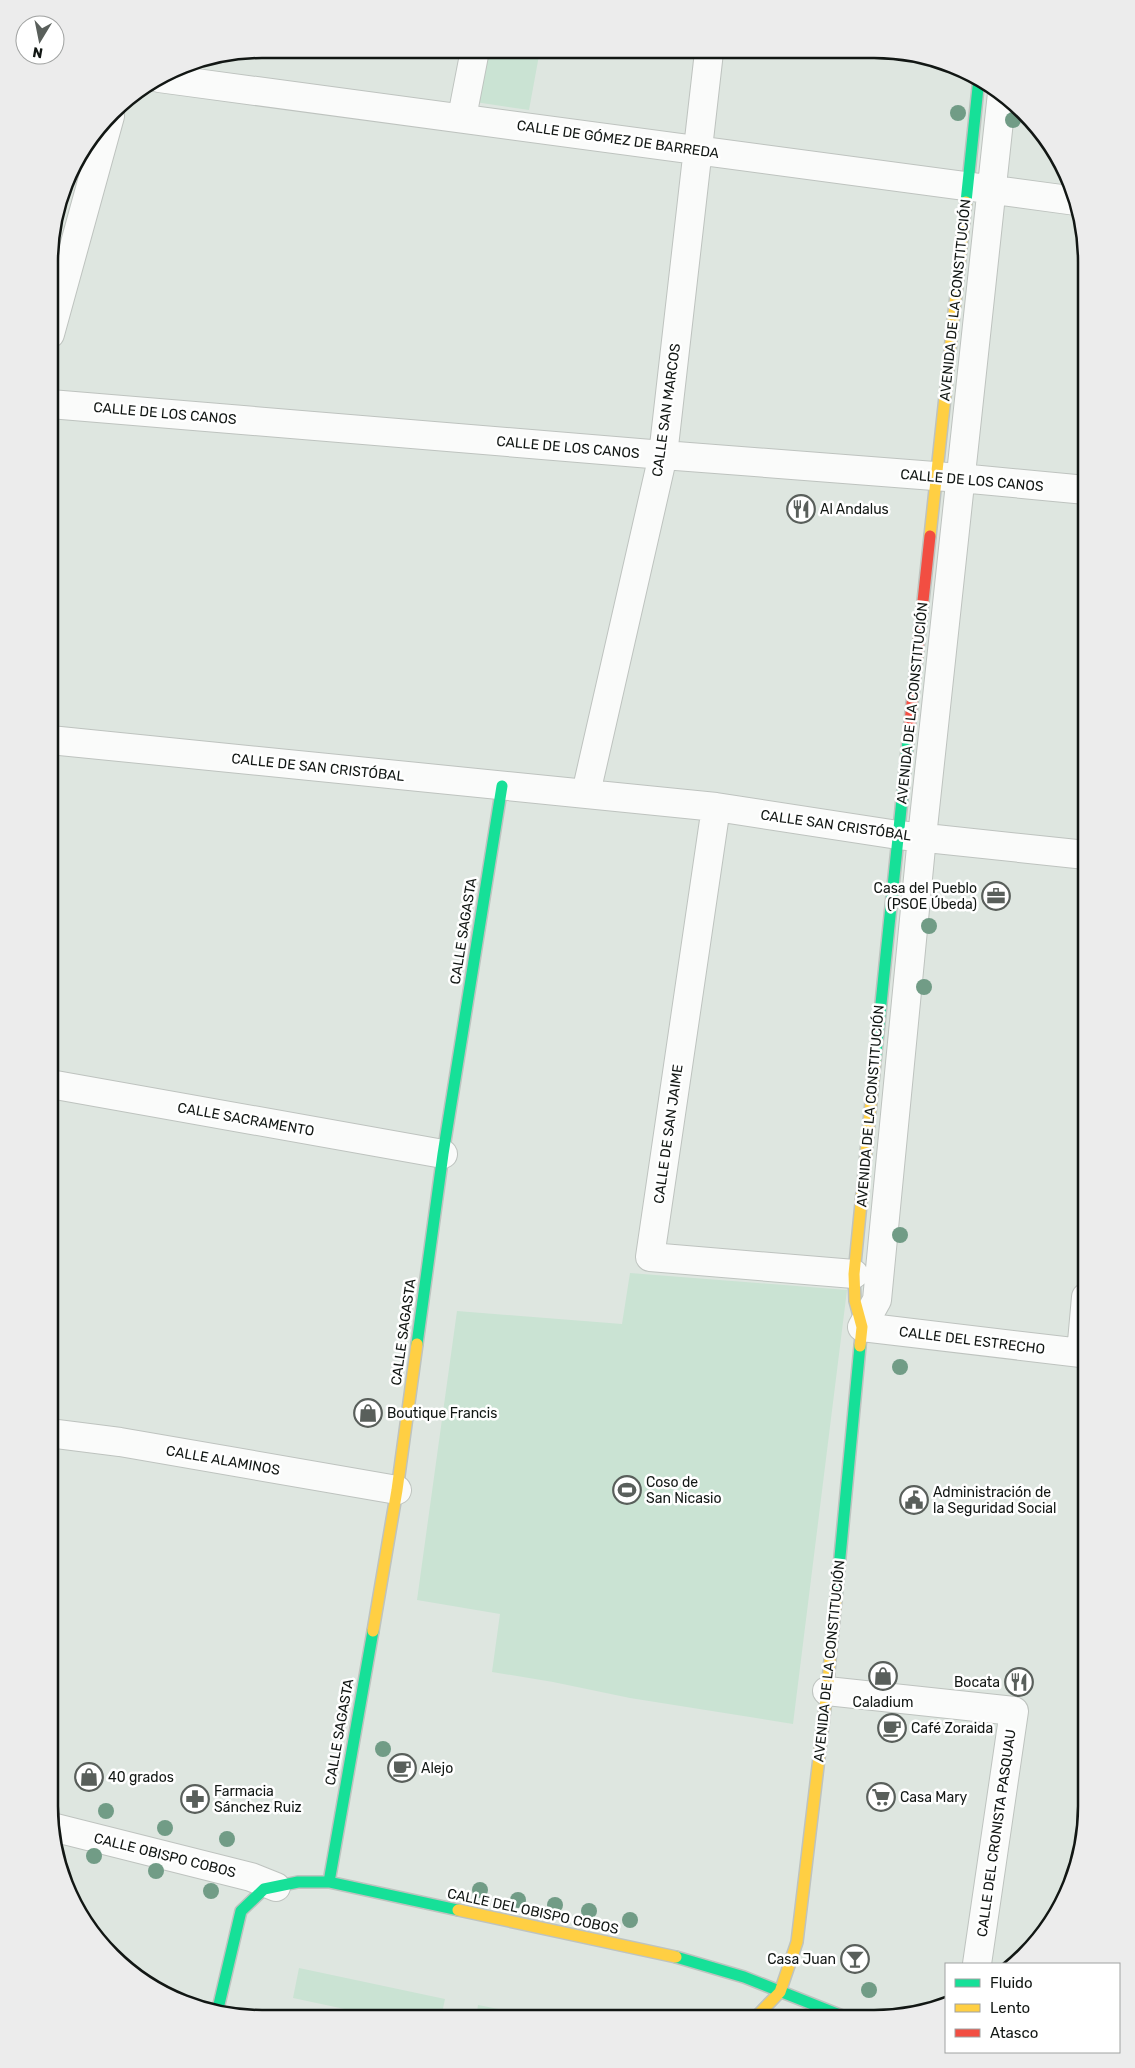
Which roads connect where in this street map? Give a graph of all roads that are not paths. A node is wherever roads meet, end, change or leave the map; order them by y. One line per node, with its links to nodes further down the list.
1 (473, 58): 6 (street)
2 (707, 58): 8 (street, CALLE SAN MARCOS)
3 (170, 79): 6 (street, CALLE DE GÓMEZ DE BARREDA)
4 (979, 87): 9 (street, AVENIDA DE LA CONSTITUCIÓN)
5 (1000, 102): 9 (street, AVENIDA DE LA CONSTITUCIÓN)
6 (462, 117): 8 (street, CALLE DE GÓMEZ DE BARREDA)
7 (106, 129): 11 (street)
8 (698, 150): 9 (street, CALLE DE GÓMEZ DE BARREDA); 13 (street, CALLE SAN MARCOS)
9 (979, 189): 10 (street, CALLE DE GÓMEZ DE BARREDA); 14 (street, AVENIDA DE LA CONSTITUCIÓN)
10 (1068, 200)
11 (58, 305)
12 (58, 405): 13 (street, CALLE DE LOS CANOS)
13 (663, 455): 14 (street, CALLE DE LOS CANOS); 18 (street, CALLE SAN MARCOS)
14 (948, 477): 15 (street, CALLE DE LOS CANOS); 20 (street, AVENIDA DE LA CONSTITUCIÓN)
15 (1078, 489)
16 (58, 741): 17 (street, CALLE DE SAN CRISTÓBAL)
17 (502, 786): 18 (street, CALLE DE SAN CRISTÓBAL); 23 (street, CALLE SAGASTA)
18 (586, 793): 19 (street, CALLE SAN CRISTÓBAL)
19 (716, 807): 20 (street, CALLE SAN CRISTÓBAL); 24 (street, CALLE DE SAN JAIME)
20 (910, 836): 21 (street, CALLE SAN CRISTÓBAL); 24 (street, AVENIDA DE LA CONSTITUCIÓN); 25 (street, AVENIDA DE LA CONSTITUCIÓN)
21 (1078, 854)
22 (58, 1085): 23 (street, CALLE SACRAMENTO)
23 (443, 1154): 28 (street, CALLE SAGASTA)
24 (854, 1274): 25 (street, AVENIDA DE LA CONSTITUCIÓN)
25 (862, 1327): 26 (street, CALLE DEL ESTRECHO); 29 (street, AVENIDA DE LA CONSTITUCIÓN)
26 (1078, 1353)
27 (58, 1434): 28 (street, CALLE ALAMINOS)
28 (397, 1490): 31 (street, CALLE SAGASTA)
29 (827, 1691): 33 (street, CALLE DEL CRONISTA PASQUAU); 34 (street, AVENIDA DE LA CONSTITUCIÓN)
30 (59, 1829): 32 (street, CALLE OBISPO COBOS)
31 (329, 1882): 32 (street, CALLE DEL OBISPO COBOS); 34 (street, CALLE DEL OBISPO COBOS)
32 (276, 1887): 35 (street, CALLE DEL OBISPO COBOS)
33 (977, 1963)
34 (780, 1992): 36 (street); 37 (street, CALLE DEL OBISPO COBOS)
35 (219, 2006)
36 (763, 2010)
37 (827, 2010)

